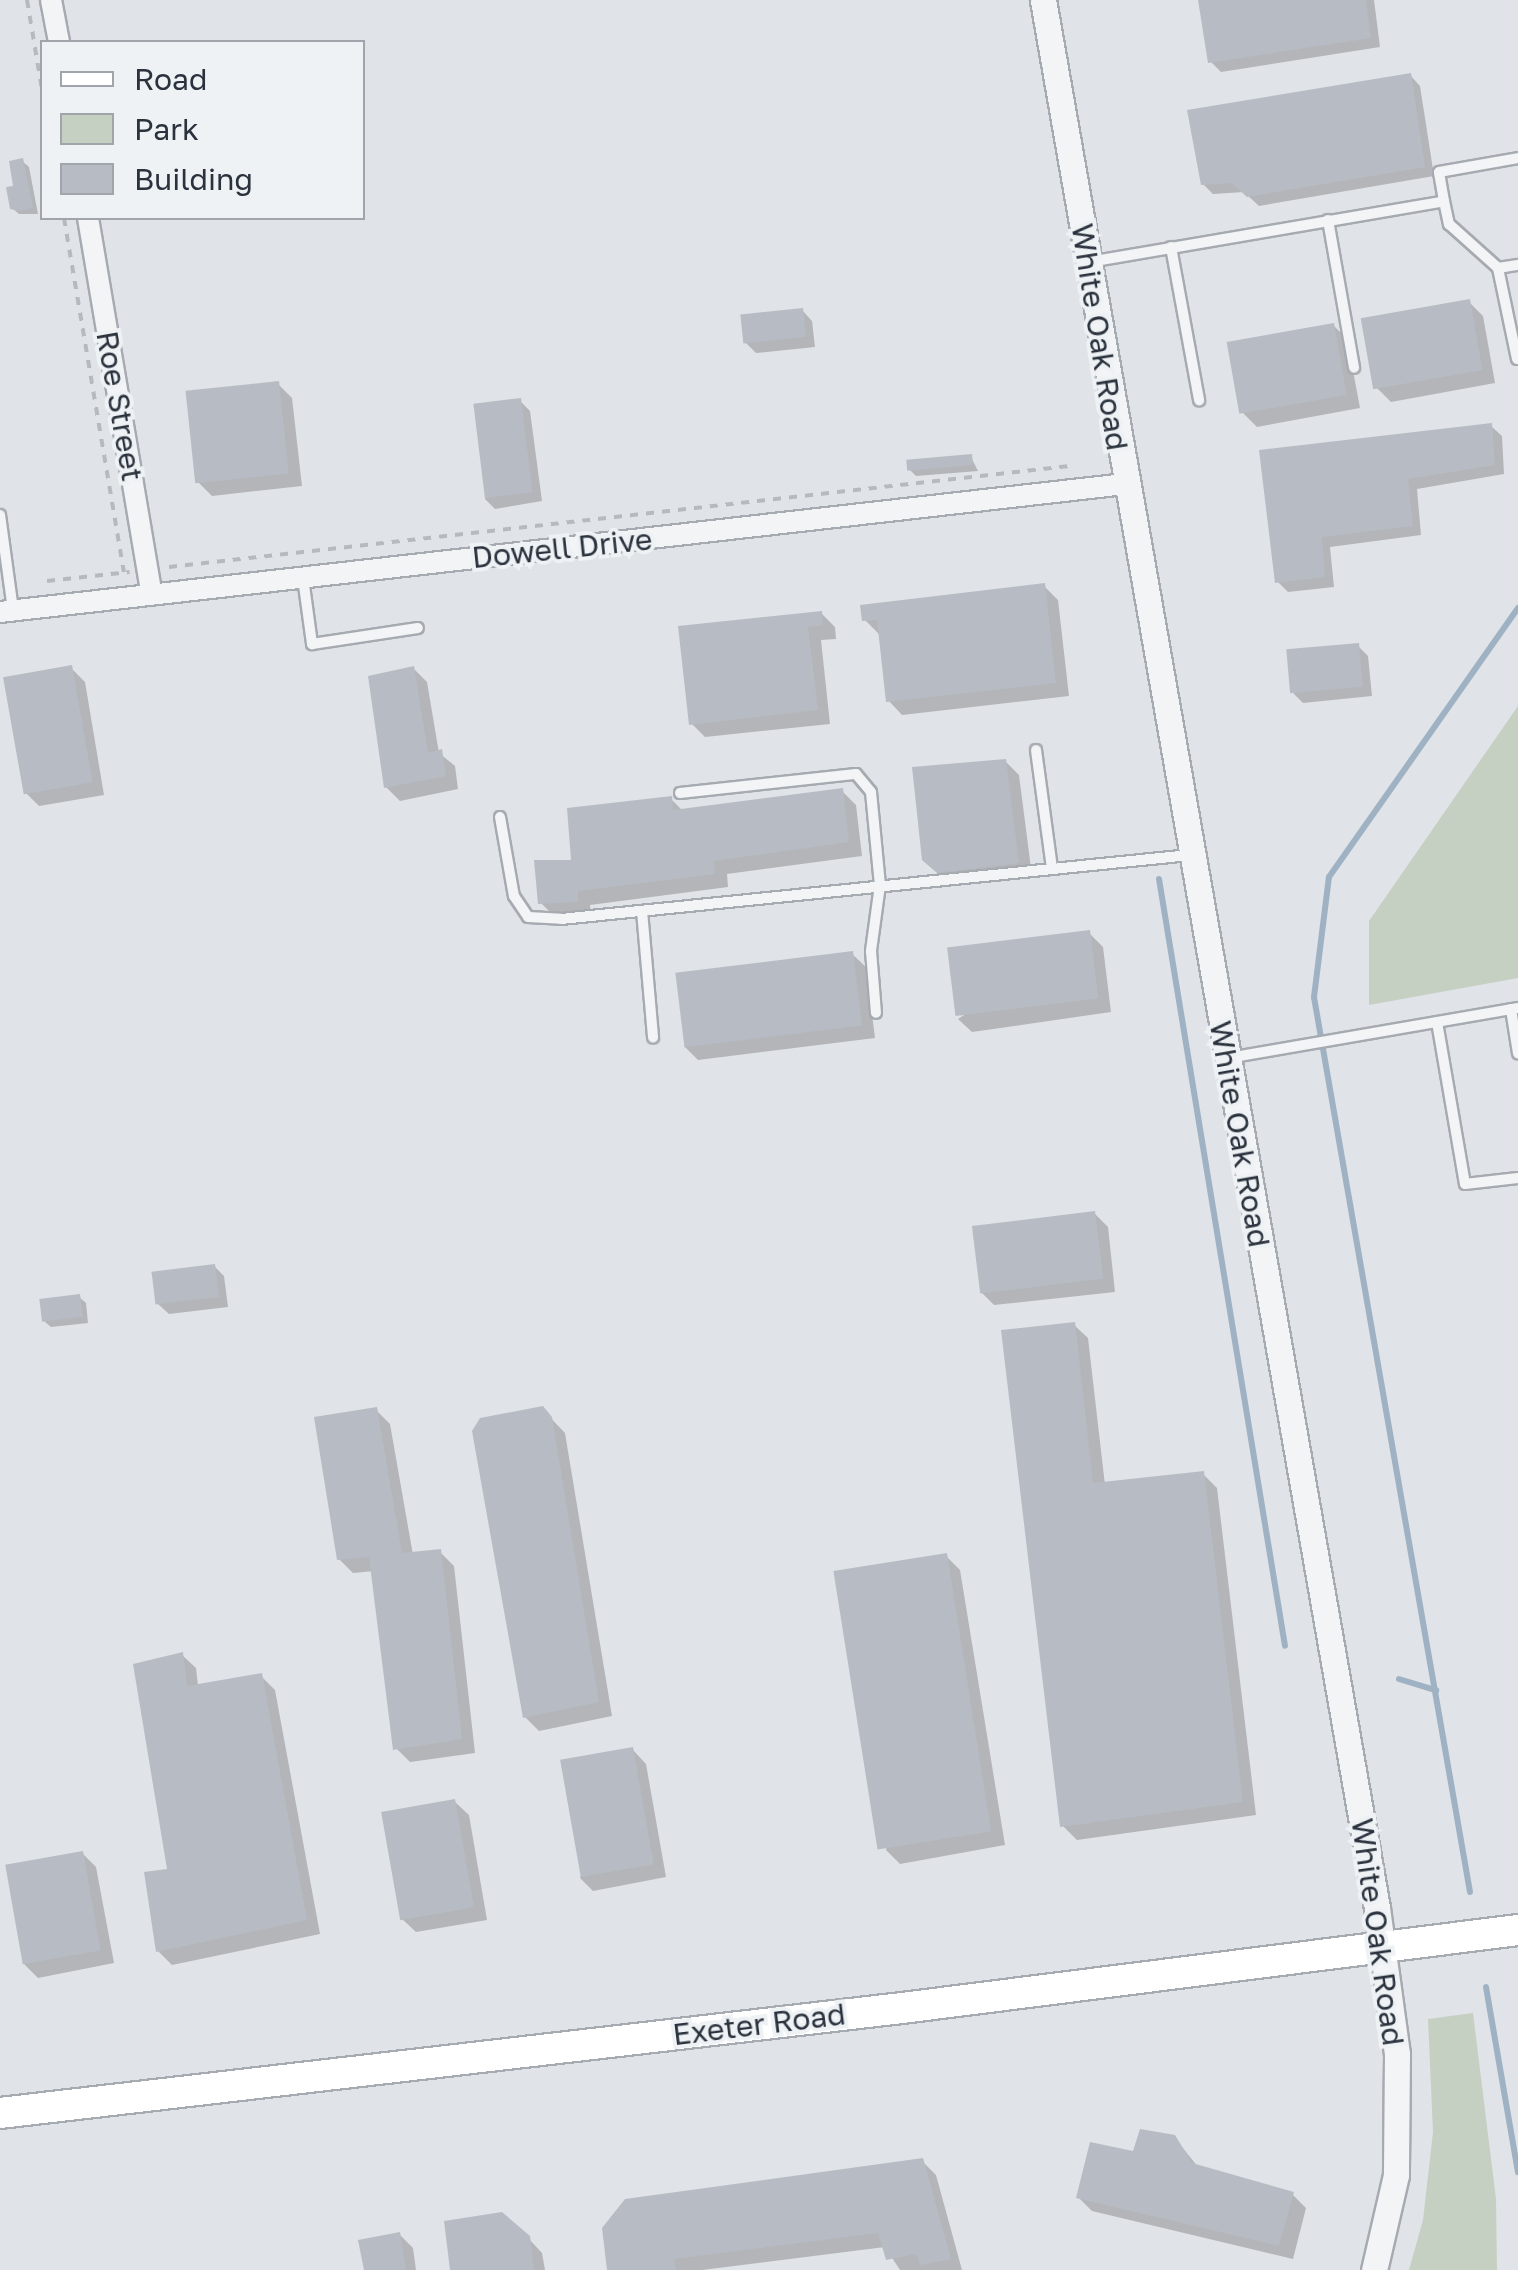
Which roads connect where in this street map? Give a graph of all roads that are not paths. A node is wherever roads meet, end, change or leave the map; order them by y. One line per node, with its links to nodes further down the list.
1 (51, 0): 3 (street)
2 (1043, 0): 9 (street, White Oak Road)
3 (58, 40)
4 (1518, 158): 5 (lane)
5 (1444, 201): 7 (lane); 11 (lane)
6 (88, 220): 18 (street, Roe Street)
7 (1328, 220): 8 (lane); 13 (lane)
8 (1171, 247): 9 (lane); 14 (lane)
9 (1088, 262): 15 (street, White Oak Road)
10 (1518, 264): 11 (lane)
11 (1498, 268): 12 (lane)
12 (1518, 359)
13 (1354, 368)
14 (1199, 400)
15 (1124, 484): 17 (street, Dowell Drive); 24 (street, White Oak Road)
16 (0, 515): 19 (lane)
17 (303, 578): 18 (street, Dowell Drive); 20 (lane)
18 (152, 594): 19 (street, Dowell Drive)
19 (7, 612)
20 (418, 628)
21 (1036, 750): 25 (lane)
22 (680, 793): 26 (lane)
23 (500, 816): 27 (lane)
24 (1191, 855): 25 (lane); 33 (street, White Oak Road)
25 (1052, 869): 26 (lane)
26 (880, 885): 27 (lane); 29 (lane)
27 (642, 911): 31 (lane)
28 (1515, 1008): 30 (lane); 32 (lane)
29 (876, 1013)
30 (1436, 1022): 33 (lane); 34 (lane)
31 (654, 1038)
32 (1518, 1053)
33 (1227, 1058): 36 (street, White Oak Road)
34 (1518, 1178)
35 (1518, 1930): 36 (main road, Exeter Road)
36 (1382, 1946): 37 (main road, Exeter Road); 38 (street, White Oak Road)
37 (0, 2113)
38 (1374, 2270)

